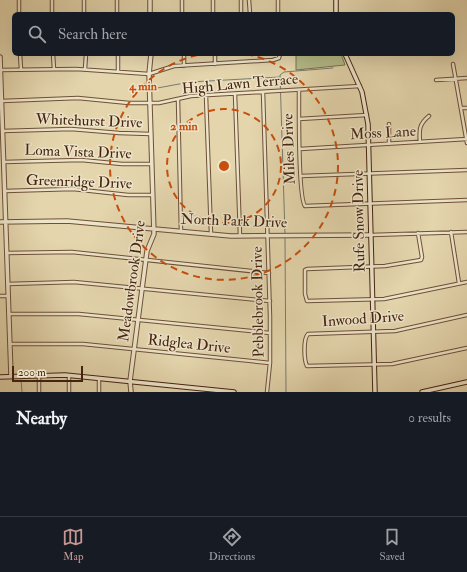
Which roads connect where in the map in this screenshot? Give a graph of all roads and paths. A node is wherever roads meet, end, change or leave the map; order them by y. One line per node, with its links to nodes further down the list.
1 (19, 0): 12 (street)
2 (52, 0): 13 (street)
3 (84, 0): 14 (street)
4 (117, 0): 15 (street)
5 (150, 0): 16 (street)
6 (182, 0): 17 (street)
7 (213, 0): 18 (street)
8 (241, 0): 19 (street)
9 (250, 0): 20 (street)
10 (278, 0): 21 (street)
11 (336, 0): 22 (street)
12 (19, 12)
13 (52, 12)
14 (84, 12)
15 (117, 12)
16 (150, 12)
17 (182, 12)
18 (213, 12)
19 (241, 12)
20 (250, 12)
21 (278, 12)
22 (336, 12)
23 (20, 56): 36 (street)
24 (53, 56): 37 (street)
25 (86, 56): 38 (street)
26 (118, 56): 40 (street)
27 (151, 56): 41 (street, Meadowbrook Drive)
28 (184, 56): 35 (street)
29 (215, 56): 33 (street)
30 (280, 56): 33 (street)
31 (346, 56): 46 (street, Rufe Snow Drive)
32 (0, 57): 39 (street)
33 (215, 64): 35 (street)
34 (453, 64): 43 (street)
35 (184, 66): 41 (street)
36 (21, 69): 37 (street); 39 (street)
37 (54, 69): 38 (street)
38 (85, 69): 40 (street)
39 (0, 70): 45 (street)
40 (118, 72): 41 (street)
41 (149, 74): 53 (street, Meadowbrook Drive)
42 (467, 78): 43 (street)
43 (456, 79): 44 (street); 54 (street)
44 (436, 80)
45 (0, 86): 52 (street)
46 (360, 86): 47 (street, High Lawn Terrace); 56 (street, Rufe Snow Drive)
47 (299, 90): 48 (street, High Lawn Terrace); 58 (street, Miles Drive)
48 (263, 92): 49 (street, High Lawn Terrace); 86 (street, Pebblebrook Drive)
49 (235, 94): 50 (street, High Lawn Terrace); 85 (street)
50 (206, 96): 51 (street, High Lawn Terrace); 83 (street)
51 (178, 100): 53 (street, High Lawn Terrace); 79 (street)
52 (2, 101): 53 (street, High Lawn Terrace); 60 (street)
53 (150, 103): 61 (street, Meadowbrook Drive)
54 (461, 108): 55 (street); 62 (street)
55 (467, 108)
56 (368, 115): 58 (street); 65 (street, Rufe Snow Drive)
57 (429, 116): 63 (street)
58 (299, 119): 66 (street, Miles Drive)
59 (389, 124): 64 (street)
60 (3, 131): 61 (street, Whitehurst Drive); 67 (street)
61 (151, 134): 68 (street, Meadowbrook Drive)
62 (467, 141): 63 (street, Moss Lane)
63 (420, 142): 64 (street, Moss Lane)
64 (390, 144): 65 (street, Moss Lane)
65 (369, 145): 66 (street, Moss Lane); 70 (street, Rufe Snow Drive)
66 (300, 149): 71 (street, Miles Drive)
67 (4, 162): 68 (street, Loma Vista Drive); 72 (street)
68 (152, 164): 73 (street, Meadowbrook Drive)
69 (467, 170): 70 (street)
70 (370, 174): 71 (street); 75 (street, Rufe Snow Drive)
71 (301, 176): 75 (street, Miles Drive)
72 (5, 191): 73 (street, Greenridge Drive); 77 (street)
73 (152, 195): 78 (street, Meadowbrook Drive)
74 (467, 200): 75 (street)
75 (370, 203): 84 (street, Rufe Snow Drive)
76 (0, 222): 77 (street, North Park Drive)
77 (6, 222): 78 (street, North Park Drive); 87 (street)
78 (154, 229): 79 (street, North Park Drive); 88 (street, Meadowbrook Drive)
79 (181, 232): 83 (street, North Park Drive)
80 (451, 232): 81 (street, North Park Drive); 82 (street, North Park Drive); 92 (street)
81 (467, 232)
82 (418, 233): 84 (street, North Park Drive); 89 (street)
83 (211, 234): 85 (street, North Park Drive)
84 (371, 235): 86 (street, North Park Drive); 89 (street, Rufe Snow Drive)
85 (240, 236): 86 (street, North Park Drive)
86 (268, 236): 90 (street, Pebblebrook Drive)
87 (7, 253): 88 (street); 93 (street)
88 (146, 259): 90 (street); 94 (street, Meadowbrook Drive)
89 (372, 267): 97 (street, Rufe Snow Drive); 97 (street)
90 (269, 272): 98 (street, Pebblebrook Drive)
91 (467, 282): 92 (street)
92 (459, 283): 97 (street)
93 (8, 284): 94 (street); 96 (street)
94 (142, 289): 98 (street); 101 (street, Meadowbrook Drive)
95 (0, 296): 96 (street)
96 (8, 296): 99 (street)
97 (372, 300): 102 (street, Rufe Snow Drive)
98 (270, 301): 103 (street, Pebblebrook Drive)
99 (9, 314): 101 (street); 104 (street)
100 (467, 315): 102 (street, Inwood Drive)
101 (138, 319): 103 (street); 106 (street, Meadowbrook Drive)
102 (373, 332): 108 (street, Rufe Snow Drive); 108 (street, Inwood Drive)
103 (270, 333): 107 (street, Pebblebrook Drive)
104 (10, 344): 106 (street, Ridglea Drive); 109 (street)
105 (467, 348): 108 (street)
106 (134, 349): 107 (street, Ridglea Drive); 114 (street, Meadowbrook Drive)
107 (270, 363): 121 (street, Pebblebrook Drive)
108 (374, 365): 122 (street, Rufe Snow Drive)
109 (11, 376): 110 (street); 112 (street)
110 (39, 376): 111 (street); 116 (street)
111 (69, 376): 113 (street); 117 (street)
112 (0, 377)
113 (99, 378): 114 (street); 118 (street)
114 (130, 381): 119 (street, Meadowbrook Drive); 120 (street)
115 (467, 382): 123 (street)
116 (39, 392)
117 (69, 392)
118 (99, 392)
119 (131, 392)
120 (234, 392)
121 (267, 392)
122 (375, 392)
123 (422, 392)

